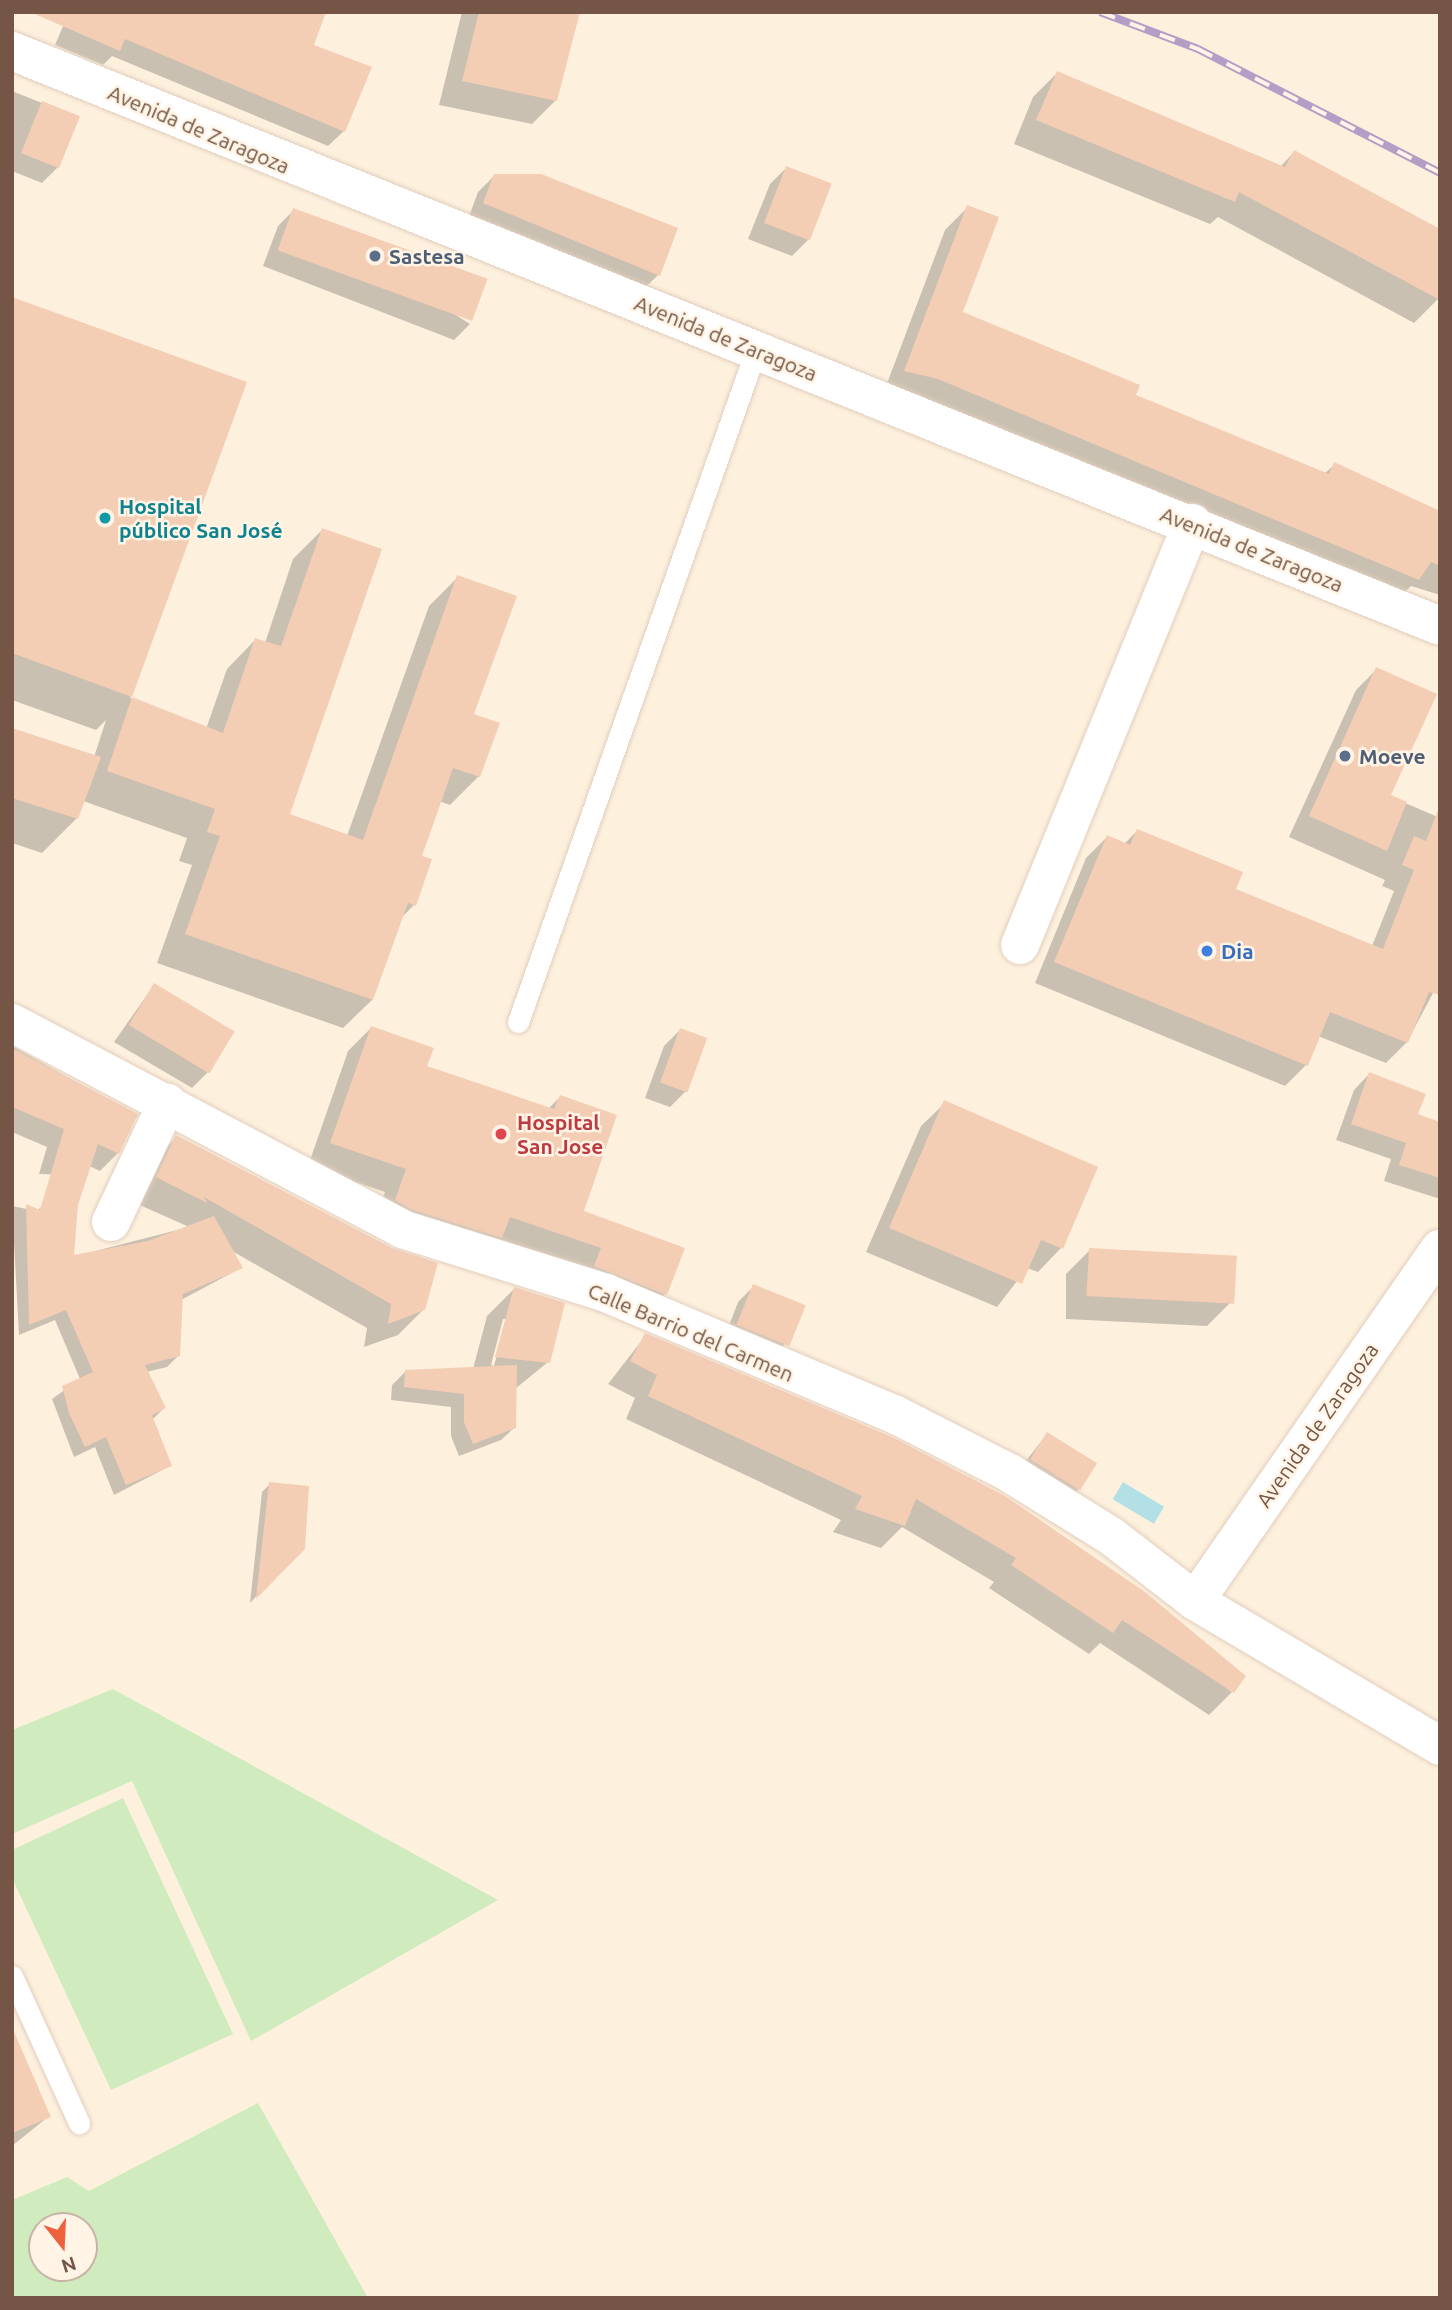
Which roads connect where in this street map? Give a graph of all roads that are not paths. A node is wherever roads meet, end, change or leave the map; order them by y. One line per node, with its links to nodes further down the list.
1 (12, 51): 2 (street, Avenida de Zaragoza)
2 (756, 350): 3 (street, Avenida de Zaragoza); 6 (lane)
3 (1192, 523): 4 (street, Avenida de Zaragoza); 5 (street)
4 (1440, 626)
5 (1020, 945)
6 (518, 1022)
7 (12, 1023): 8 (street, Calle Barrio del Carmen)
8 (167, 1103): 9 (street); 11 (street, Calle Barrio del Carmen)
9 (111, 1222)
10 (1440, 1249): 11 (street, Avenida de Zaragoza)
11 (1195, 1601): 12 (street, Calle Barrio del Carmen)
12 (1440, 1746)
13 (12, 1976): 14 (lane)
14 (79, 2123)

